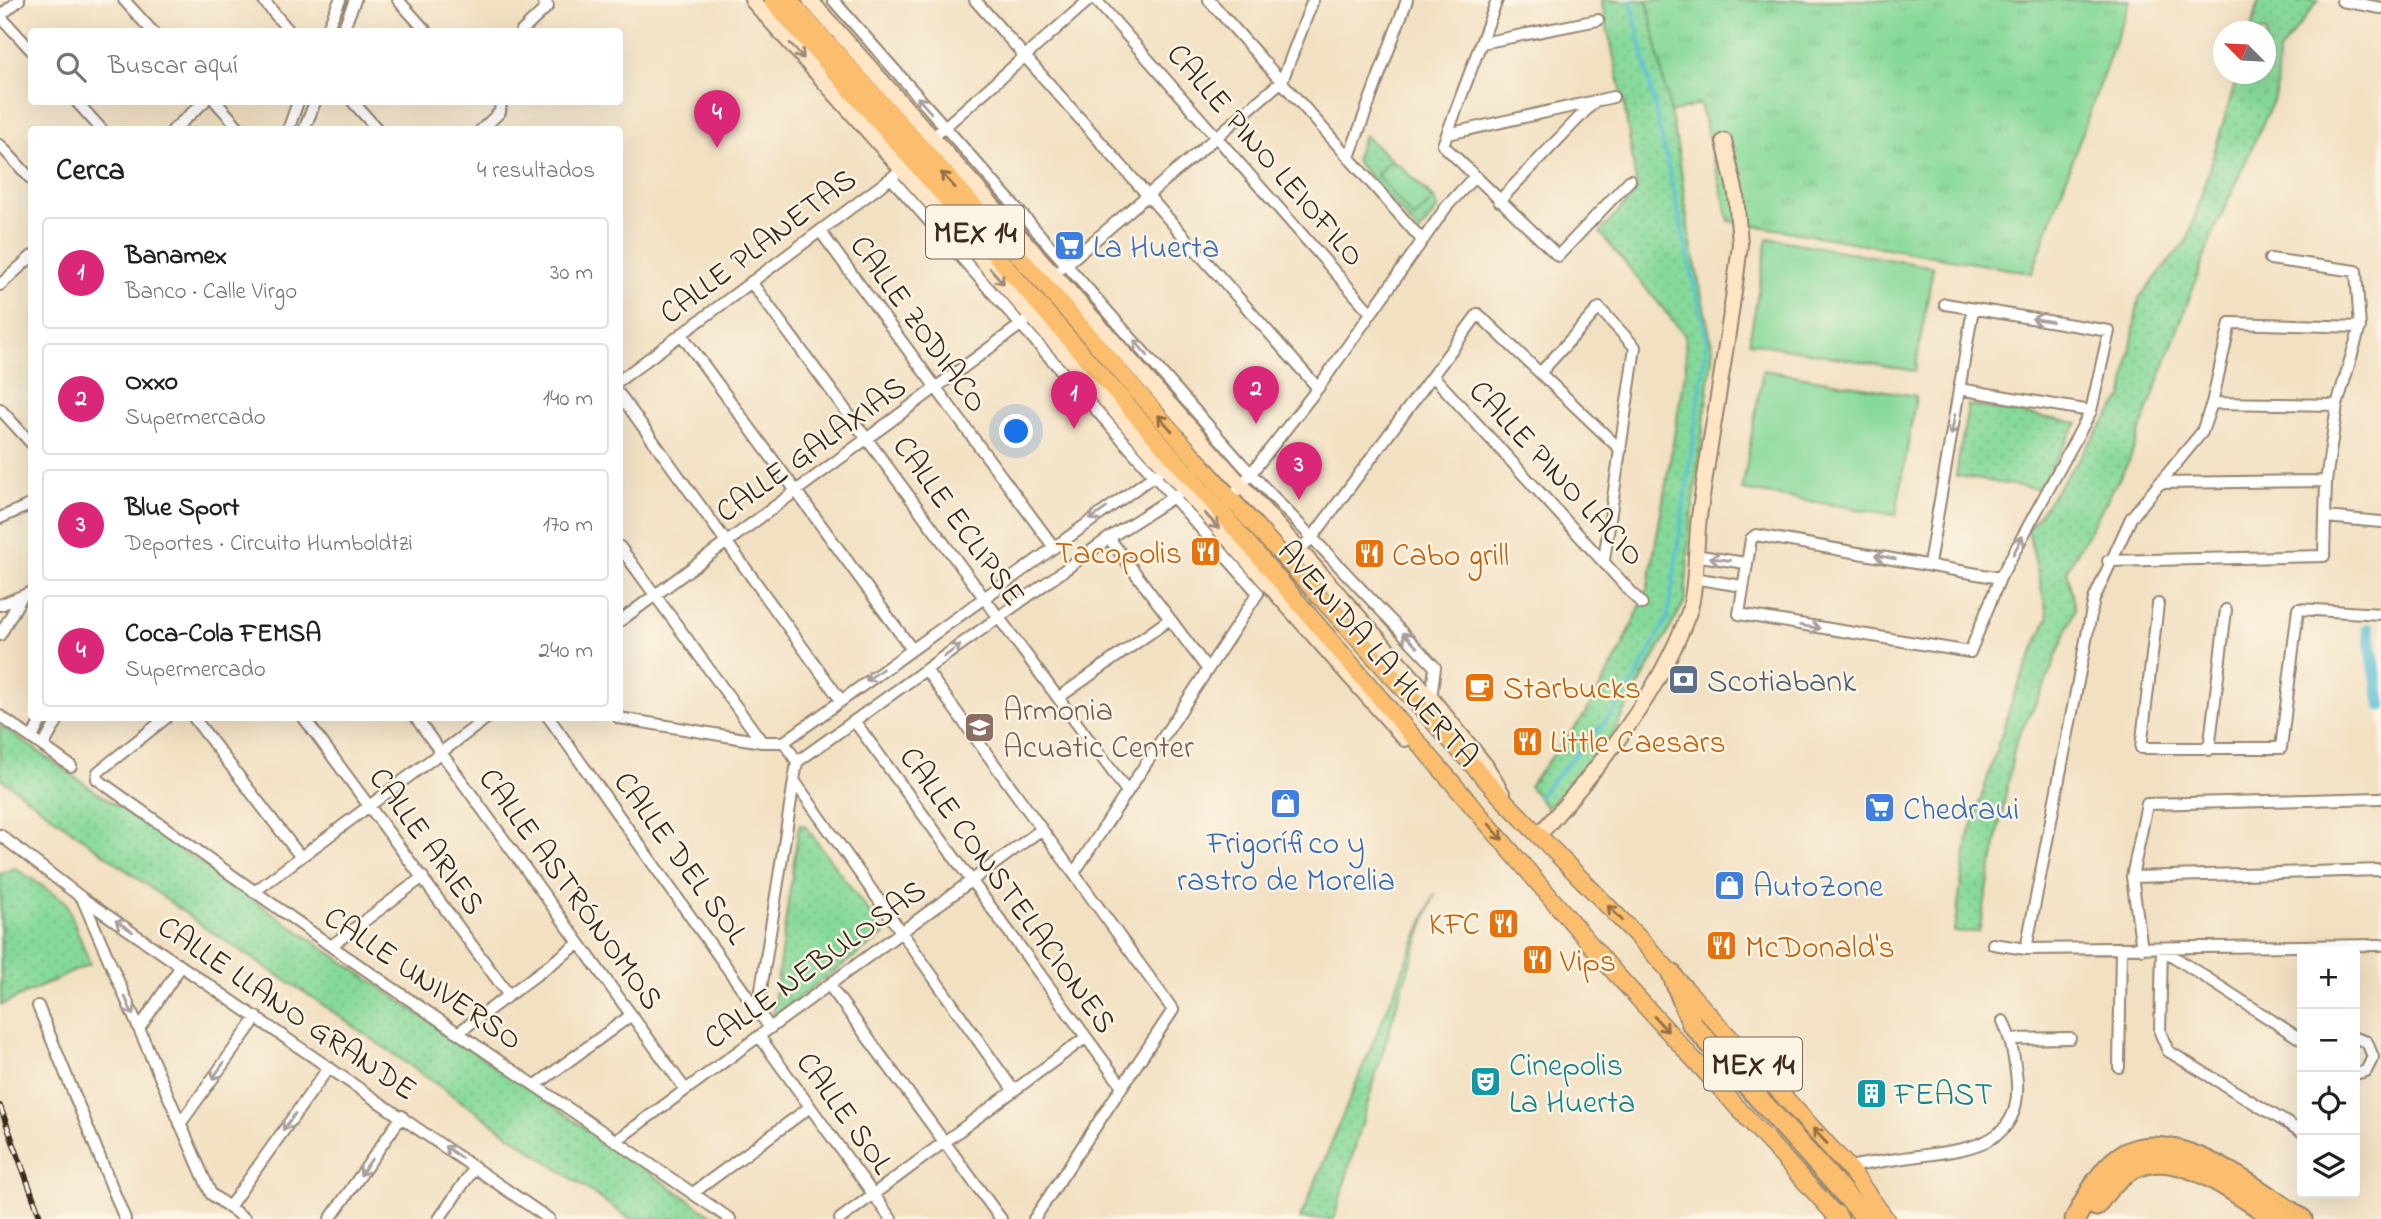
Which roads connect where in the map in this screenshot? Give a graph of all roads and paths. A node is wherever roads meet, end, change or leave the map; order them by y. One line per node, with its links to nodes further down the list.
1 (19, 0): 24 (street)
2 (263, 0): 27 (street)
3 (340, 0): 28 (street)
4 (355, 0): 29 (street)
5 (398, 0): 30 (street)
6 (752, 0): 58 (street, one-way to 58)
7 (772, 0): 58 (main road, AVENIDA LA HUERTA / MEX 14)
8 (789, 0): 58 (main road, AVENIDA LA HUERTA / MEX 14)
9 (810, 0): 52 (street)
10 (833, 0): 52 (street, one-way to 10)
11 (975, 0): 34 (street)
12 (1089, 0): 34 (street, CALLE PLANETAS)
13 (1096, 0): 54 (street, CALLE PINO LEIOFILO)
14 (1209, 0): 23 (street)
15 (1226, 0): 23 (street)
16 (1313, 0): 35 (street)
17 (1407, 0): 57 (street)
18 (1497, 0): 32 (street)
19 (2342, 1): 22 (street)
20 (130, 2): 26 (street)
21 (545, 3): 31 (street)
22 (2381, 8)
23 (1221, 13): 35 (street)
24 (0, 16): 33 (street)
25 (1598, 20): 32 (street)
26 (150, 28)
27 (287, 28)
28 (328, 28)
29 (343, 28)
30 (423, 28)
31 (524, 28)
32 (1482, 44): 53 (street)
33 (28, 47)
34 (1025, 56): 52 (street, CALLE PLANETAS); 62 (street)
35 (1282, 81): 54 (street); 57 (street)
36 (1613, 97): 37 (street)
37 (1594, 102): 53 (street); 63 (street)
38 (80, 105): 45 (street)
39 (201, 105): 46 (street)
40 (219, 105): 47 (street)
41 (297, 105): 48 (street)
42 (314, 105): 49 (street)
43 (356, 105): 50 (street)
44 (501, 107): 51 (street)
45 (98, 126)
46 (177, 126)
47 (237, 126)
48 (289, 126)
49 (306, 126)
50 (374, 126)
51 (484, 126)
52 (939, 132): 58 (street, CALLE PLANETAS); 68 (street); 70 (street)
53 (1448, 134): 60 (street)
54 (1217, 138): 62 (street); 74 (street, CALLE PINO LEIOFILO)
55 (1724, 141): 110 (street)
56 (0, 145): 59 (street)
57 (1349, 157): 65 (street)
58 (907, 164): 64 (street, CALLE PLANETAS); 70 (main road, AVENIDA LA HUERTA / MEX 14, one-way to 58); 75 (main road, AVENIDA LA HUERTA / MEX 14, one-way to 75); 75 (street)
59 (28, 176)
60 (1475, 176): 63 (street); 65 (street)
61 (1630, 180): 63 (street)
62 (1149, 197): 68 (street); 81 (street)
63 (1499, 201)
64 (820, 231): 71 (street, CALLE PLANETAS); 82 (street, CALLE ZODIACO)
65 (1422, 240): 74 (street)
66 (28, 259): 69 (street)
67 (2270, 259): 76 (street)
68 (1067, 263): 70 (street); 94 (street, one-way to 68)
69 (2, 279)
70 (1049, 280): 92 (main road, AVENIDA LA HUERTA / MEX 14, one-way to 70); 95 (street)
71 (751, 282): 77 (street, CALLE PLANETAS); 89 (street, CALLE ECLIPSE)
72 (1945, 304): 73 (street)
73 (1973, 309): 83 (street); 88 (street, one-way to 73)
74 (1370, 312): 81 (street)
75 (1032, 317): 82 (street, CALLE GALAXIAS); 93 (main road, AVENIDA LA HUERTA / MEX 14); 93 (street)
76 (2360, 327): 85 (street); 86 (street)
77 (681, 334): 80 (street, CALLE PLANETAS); 98 (street)
78 (1541, 372): 79 (street); 91 (street); 91 (street)
79 (1433, 376): 105 (street); 111 (street, CALLE PINO LACIO)
80 (623, 378)
81 (1318, 388): 94 (street)
82 (935, 389): 89 (street, CALLE GALAXIAS); 107 (street, CALLE ZODIACO)
83 (1959, 389): 88 (street); 114 (street, one-way to 114)
84 (623, 399): 106 (street)
85 (2212, 403): 86 (street); 97 (street)
86 (2337, 405): 96 (street)
87 (0, 409): 90 (street)
88 (2091, 411): 116 (street, one-way to 88)
89 (867, 439): 98 (street, CALLE GALAXIAS); 120 (street, CALLE ECLIPSE)
90 (28, 440)
91 (1621, 450): 111 (street)
92 (1197, 461): 93 (street); 95 (main road, AVENIDA LA HUERTA / MEX 14)
93 (1166, 469): 95 (main road, AVENIDA LA HUERTA / MEX 14); 95 (street); 107 (street, one-way to 107)
94 (1250, 472): 99 (street); 105 (street)
95 (1201, 479): 99 (main road, AVENIDA LA HUERTA / MEX 14); 104 (street); 131 (street); 155 (street, one-way to 155)
96 (2326, 481): 97 (street); 101 (street)
97 (2160, 483): 112 (street)
98 (796, 491): 106 (street, CALLE GALAXIAS); 130 (street)
99 (1231, 499): 108 (street); 155 (main road, AVENIDA LA HUERTA / MEX 14); 159 (main road, AVENIDA LA HUERTA / MEX 14)
100 (28, 506): 102 (street)
101 (2325, 517): 103 (street); 112 (street)
102 (0, 518)
103 (2381, 522)
104 (1109, 537): 126 (street); 128 (street)
105 (1312, 538): 108 (street); 134 (street, one-way to 105)
106 (726, 542): 119 (street, CALLE GALAXIAS); 135 (street)
107 (1053, 546): 120 (street)
108 (1300, 550): 134 (street)
109 (623, 551): 119 (street)
110 (1694, 555): 113 (street, one-way to 110); 115 (street)
111 (1604, 560): 121 (street, CALLE PINO LACIO)
112 (2108, 561): 177 (street)
113 (1745, 563): 114 (street, one-way to 113); 117 (street)
114 (1929, 564): 116 (street)
115 (1693, 578): 117 (street); 163 (street)
116 (2000, 578): 117 (street, one-way to 116)
117 (1742, 586)
118 (26, 595): 123 (street); 129 (street)
119 (655, 595): 127 (street, CALLE GALAXIAS); 148 (street)
120 (983, 596): 126 (street, CALLE ECLIPSE); 130 (street)
121 (1642, 604)
122 (2158, 604): 151 (street)
123 (0, 605)
124 (2226, 610): 151 (street)
125 (2381, 614): 151 (street)
126 (999, 617): 132 (street, one-way to 126); 133 (street, CALLE ECLIPSE)
127 (623, 619)
128 (1170, 619): 131 (street); 133 (street)
129 (0, 635)
130 (911, 648): 135 (street, one-way to 135)
131 (1206, 667): 157 (street)
132 (926, 670): 146 (street); 161 (street)
133 (1058, 698): 157 (street, CALLE ECLIPSE)
134 (1431, 698): 159 (street)
135 (840, 699): 149 (street)
136 (0, 716): 147 (street)
137 (623, 719): 148 (street)
138 (40, 721): 147 (street)
139 (57, 721): 150 (street)
140 (162, 721): 170 (street, CALLE UNIVERSO)
141 (196, 721): 164 (street)
142 (306, 721): 160 (street, CALLE ARIES)
143 (418, 721): 152 (street, CALLE ASTRÓNOMOS)
144 (483, 721): 152 (street)
145 (552, 721): 186 (street, CALLE DEL SOL)
146 (855, 722): 153 (street); 169 (street, CALLE CONSTELACIONES)
147 (32, 738): 150 (street)
148 (762, 742): 149 (street)
149 (784, 742): 153 (street)
150 (44, 746): 154 (street)
151 (2209, 750)
152 (442, 751): 160 (street); 173 (street, CALLE ASTRÓNOMOS)
153 (797, 762): 156 (street)
154 (71, 766)
155 (1451, 780): 221 (main road, AVENIDA LA HUERTA / MEX 14, one-way to 221)
156 (795, 782): 172 (street); 186 (street)
157 (1126, 790): 166 (street)
158 (2381, 798): 168 (street)
159 (1506, 801): 163 (main road, AVENIDA LA HUERTA / MEX 14)
160 (370, 805): 164 (street); 167 (street, CALLE ARIES)
161 (1042, 829): 166 (street); 169 (street, CALLE NEBULOSAS)
162 (0, 835): 171 (street, CALLE LLANO GRANDE)
163 (1539, 835): 182 (main road, AVENIDA LA HUERTA / MEX 14, one-way to 163)
164 (300, 856): 170 (street)
165 (2381, 870): 168 (street)
166 (1074, 873): 206 (street)
167 (423, 877): 176 (street); 184 (street, CALLE ARIES)
168 (2132, 877): 179 (street)
169 (972, 879): 172 (street, CALLE NEBULOSAS); 195 (street, CALLE CONSTELACIONES)
170 (254, 892): 176 (street, CALLE UNIVERSO)
171 (82, 898): 181 (street, CALLE LLANO GRANDE, one-way to 171); 191 (street, one-way to 191)
172 (900, 933): 183 (street, CALLE NEBULOSAS); 208 (street)
173 (578, 944): 184 (street); 187 (street, CALLE ASTRÓNOMOS)
174 (1993, 944): 177 (street)
175 (2381, 945): 180 (street)
176 (331, 946): 192 (street, CALLE UNIVERSO)
177 (2026, 949): 178 (street)
178 (2121, 949): 179 (street); 203 (street)
179 (2142, 949): 180 (street)
180 (2162, 949): 194 (street); 212 (street)
181 (181, 966): 188 (street, CALLE LLANO GRANDE); 191 (street)
182 (1672, 974): 216 (main road, AVENIDA LA HUERTA / MEX 14, one-way to 182); 231 (highway)
183 (829, 985): 190 (street, CALLE NEBULOSAS); 214 (street)
184 (509, 994): 192 (street)
185 (37, 1006): 222 (street)
186 (758, 1009): 190 (street, CALLE DEL SOL)
187 (630, 1016): 205 (street); 207 (street, CALLE ASTRÓNOMOS)
188 (257, 1017): 202 (street, CALLE LLANO GRANDE); 211 (street, one-way to 211)
189 (2003, 1021): 197 (street)
190 (770, 1028): 193 (street, CALLE NEBULOSAS)
191 (139, 1029): 211 (street)
192 (459, 1032): 205 (street, CALLE UNIVERSO)
193 (758, 1036): 207 (street, CALLE NEBULOSAS); 209 (street, CALLE SOL)
194 (2297, 1037)
195 (1085, 1038): 206 (street, CALLE CONSTELACIONES); 208 (street)
196 (2070, 1038): 197 (street)
197 (2011, 1039): 216 (street)
198 (2381, 1040): 200 (street)
199 (2360, 1041): 200 (street)
200 (2370, 1047): 201 (street)
201 (2376, 1059): 204 (street)
202 (329, 1067): 210 (street, CALLE LLANO GRANDE); 219 (street, one-way to 219)
203 (2119, 1067)
204 (2360, 1073)
205 (536, 1085): 213 (street, CALLE UNIVERSO)
206 (1122, 1086): 230 (street)
207 (685, 1089): 213 (street, CALLE NEBULOSAS)
208 (1014, 1091): 214 (street)
209 (810, 1107): 217 (street); 218 (street, CALLE SOL)
210 (401, 1116): 215 (street, CALLE LLANO GRANDE, one-way to 210); 224 (street, one-way to 224)
211 (180, 1124): 219 (street)
212 (2297, 1129)
213 (617, 1140): 217 (street, CALLE UNIVERSO)
214 (943, 1142): 218 (street); 229 (street)
215 (475, 1167): 220 (street, CALLE LLANO GRANDE); 225 (street)
216 (1848, 1167): 232 (main road, AVENIDA LA HUERTA / MEX 14)
217 (693, 1194): 226 (street, CALLE UNIVERSO)
218 (873, 1194): 227 (street); 228 (street, CALLE SOL)
219 (229, 1207): 223 (street)
220 (547, 1218)
221 (1835, 1218)
222 (125, 1219)
223 (245, 1219)
224 (330, 1219)
225 (439, 1219)
226 (730, 1219)
227 (840, 1219)
228 (891, 1219)
229 (1001, 1219)
230 (1034, 1219)
231 (1867, 1219)
232 (1886, 1219)
233 (2075, 1219): 236 (highway)
234 (2088, 1219): 235 (highway)
235 (2277, 1219)
236 (2302, 1219)

